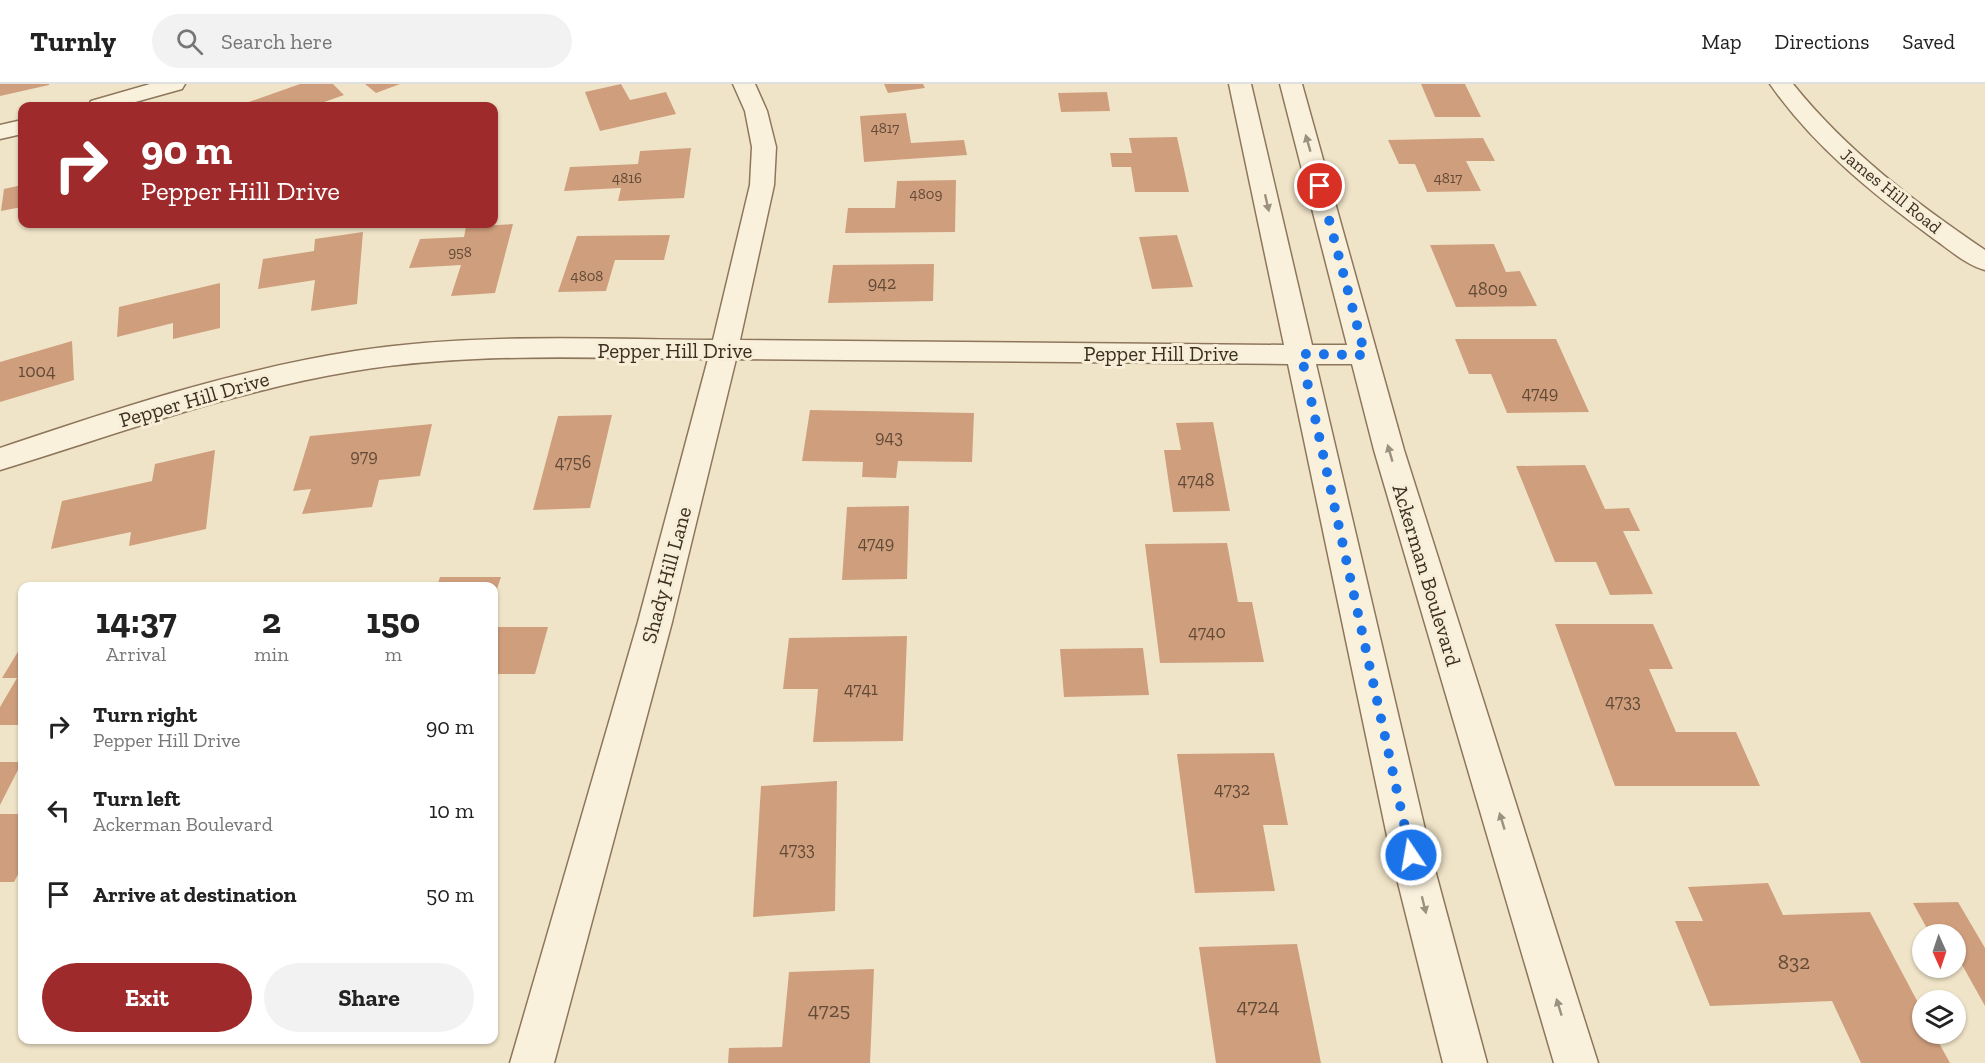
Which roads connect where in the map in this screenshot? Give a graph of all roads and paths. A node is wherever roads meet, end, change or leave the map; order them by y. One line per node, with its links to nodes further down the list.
1 (174, 84): 6 (street)
2 (744, 84): 10 (street, Shady Hill Lane)
3 (1240, 84): 11 (street, one-way to 11)
4 (1291, 84): 12 (street, Ackerman Boulevard, one-way to 4)
5 (1781, 84): 9 (street, James Hill Road)
6 (113, 102)
7 (18, 128): 8 (street)
8 (0, 132)
9 (1985, 262)
10 (724, 351): 11 (street, Pepper Hill Drive); 13 (street, Pepper Hill Drive); 14 (street, Shady Hill Lane)
11 (1301, 354): 12 (street, Pepper Hill Drive); 15 (street, one-way to 15)
12 (1365, 355): 16 (street, Ackerman Boulevard, one-way to 12)
13 (0, 459)
14 (532, 1063)
15 (1465, 1063)
16 (1576, 1063)

